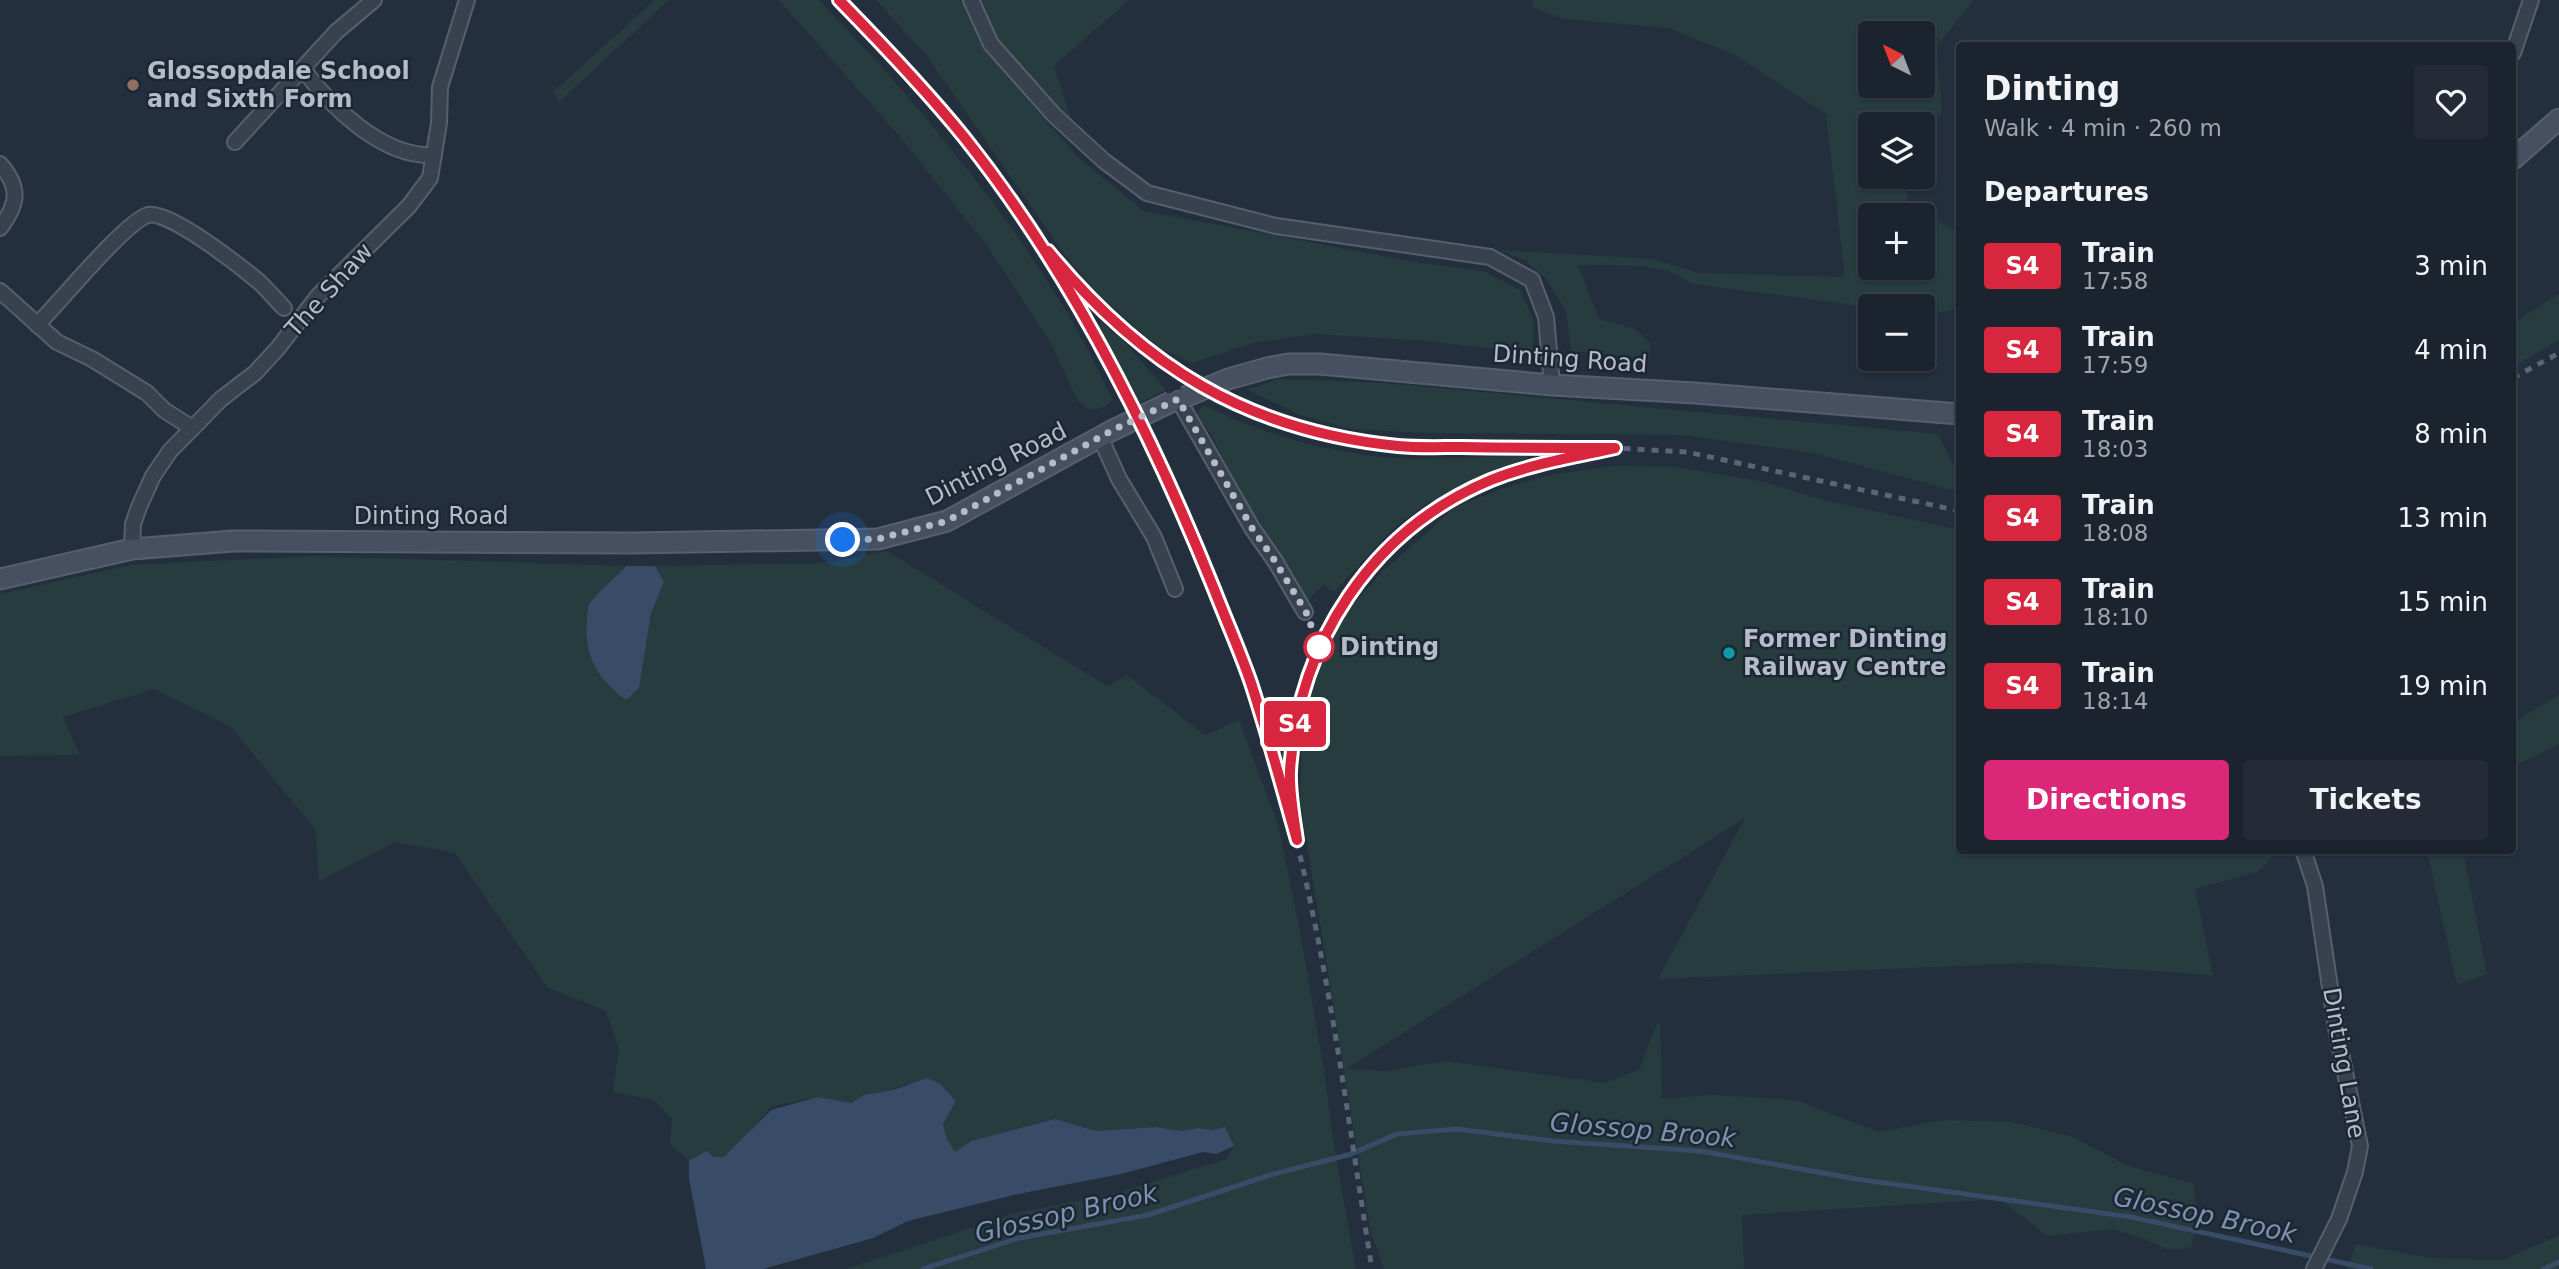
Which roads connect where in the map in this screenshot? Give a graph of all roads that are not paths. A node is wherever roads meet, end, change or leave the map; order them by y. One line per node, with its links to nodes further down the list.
1 (374, 0): 6 (street)
2 (467, 0): 9 (street, The Shaw)
3 (971, 0): 16 (street)
4 (2531, 0): 5 (street)
5 (2516, 44)
6 (303, 69): 8 (street); 9 (street)
7 (2559, 119): 10 (street)
8 (235, 142)
9 (434, 155): 19 (street, The Shaw)
10 (2516, 156)
11 (0, 164): 12 (street)
12 (0, 228)
13 (0, 290): 15 (street)
14 (284, 308): 15 (street)
15 (37, 325): 19 (street)
16 (1552, 384): 17 (street, Dinting Road, bridge); 18 (street, Dinting Road)
17 (1178, 399): 20 (street, Dinting Road, bridge); 24 (street)
18 (1956, 414)
19 (192, 428): 21 (street, The Shaw)
20 (1107, 433): 21 (street, Dinting Road); 23 (street)
21 (132, 550): 22 (street, Dinting Road)
22 (0, 579)
23 (1175, 589)
24 (1306, 612)
25 (2304, 854): 26 (street, Dinting Lane)
26 (2314, 1269)

